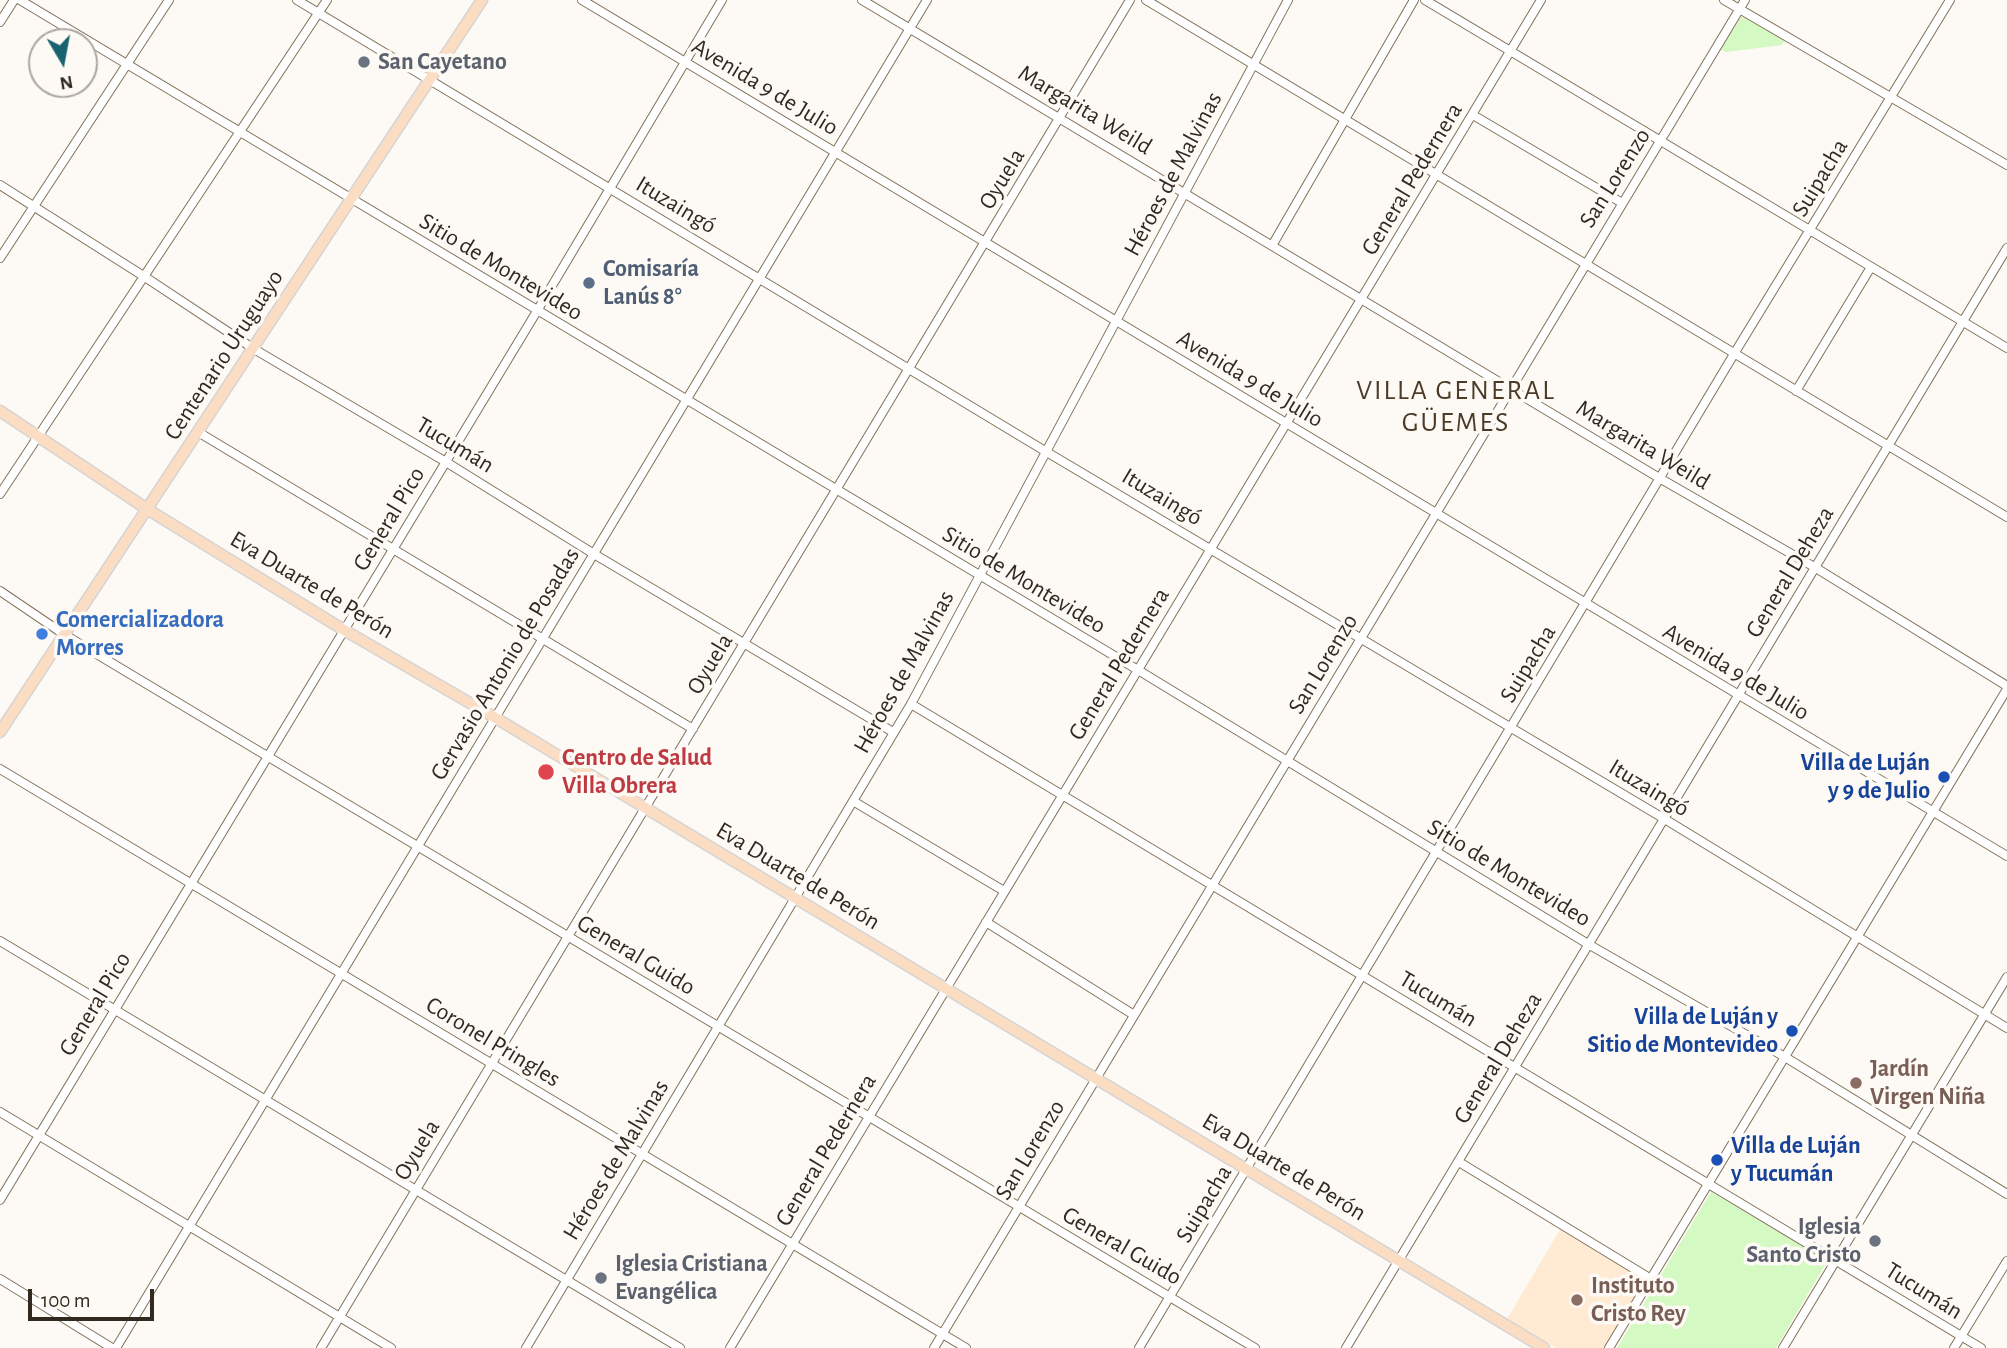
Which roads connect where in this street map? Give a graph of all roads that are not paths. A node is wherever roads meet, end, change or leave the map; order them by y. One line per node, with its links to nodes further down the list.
1 (17, 0): 21 (street); 26 (street, Sitio de Montevideo)
2 (169, 0): 26 (street)
3 (297, 0): 20 (street, Ituzaingó)
4 (327, 0): 20 (street)
5 (482, 0): 27 (main road, Centenario Uruguayo)
6 (582, 0): 24 (street, Avenida 9 de Julio)
7 (722, 0): 24 (street, General Pico)
8 (862, 0): 22 (street, Margarita Weild)
9 (927, 0): 22 (street, Gervasio Antonio de Posadas)
10 (1130, 0): 30 (street, Oyuela)
11 (1146, 0): 25 (street)
12 (1288, 0): 25 (street, Héroes de Malvinas)
13 (1415, 0): 31 (street)
14 (1425, 0): 23 (street)
15 (1541, 0): 23 (street, General Pedernera)
16 (1724, 0): 19 (street)
17 (1745, 0): 19 (street, San Lorenzo)
18 (1950, 0): 28 (street, Suipacha)
19 (1740, 9): 28 (street); 33 (street, San Lorenzo)
20 (319, 13): 27 (street, Ituzaingó); 32 (street)
21 (0, 22)
22 (910, 29): 30 (street, Margarita Weild); 34 (street, Gervasio Antonio de Posadas)
23 (1511, 51): 29 (street, General Pedernera); 33 (street)
24 (684, 61): 34 (street, Avenida 9 de Julio); 38 (street, General Pico)
25 (1254, 64): 31 (street); 39 (street, Héroes de Malvinas)
26 (127, 65): 32 (street, Sitio de Montevideo); 42 (street)
27 (430, 79): 38 (street, Ituzaingó); 40 (main road, Centenario Uruguayo)
28 (1892, 97): 35 (street); 43 (street, Suipacha)
29 (1473, 114): 36 (street, General Pedernera); 41 (street)
30 (1061, 118): 39 (street, Margarita Weild); 44 (street, Oyuela)
31 (1345, 120): 36 (street); 45 (street)
32 (239, 133): 40 (street, Sitio de Montevideo); 50 (street)
33 (1660, 142): 41 (street, San Lorenzo); 43 (street)
34 (835, 151): 44 (street, Avenida 9 de Julio); 51 (street, Gervasio Antonio de Posadas)
35 (2007, 166)
36 (1436, 175): 48 (street); 52 (street, General Pedernera)
37 (0, 185): 42 (street, Tucumán)
38 (610, 188): 51 (street, Ituzaingó); 53 (street, General Pico)
39 (1186, 193): 45 (street, Margarita Weild); 54 (street, Héroes de Malvinas)
40 (351, 200): 53 (street, Sitio de Montevideo); 57 (main road, Centenario Uruguayo)
41 (1622, 203): 48 (street, San Lorenzo)
42 (35, 207): 47 (street); 50 (street, Tucumán)
43 (1811, 232): 49 (street); 58 (street, Suipacha)
44 (986, 243): 54 (street, Avenida 9 de Julio); 59 (street, Oyuela)
45 (1273, 244): 52 (street, Margarita Weild)
46 (2007, 248): 55 (street, General Deheza)
47 (0, 258)
48 (1585, 264): 58 (street); 60 (street, San Lorenzo)
49 (1871, 267): 55 (street); 61 (street)
50 (145, 277): 57 (street, Tucumán); 66 (street)
51 (759, 278): 59 (street, Ituzaingó); 62 (street, Gervasio Antonio de Posadas)
52 (1363, 298): 60 (street, Margarita Weild); 64 (street, General Pedernera)
53 (537, 311): 62 (street, Sitio de Montevideo); 69 (street, General Pico)
54 (1117, 321): 64 (street, Avenida 9 de Julio); 68 (street, Héroes de Malvinas)
55 (1962, 321): 56 (street); 67 (street, General Deheza)
56 (2007, 348)
57 (254, 349): 65 (main road, Centenario Uruguayo); 69 (street, Tucumán)
58 (1734, 354): 61 (street); 70 (street, Suipacha)
59 (911, 368): 68 (street, Ituzaingó); 71 (street, Oyuela)
60 (1510, 388): 70 (street, Margarita Weild); 74 (street, San Lorenzo)
61 (1796, 391): 67 (street)
62 (686, 400): 71 (street, Sitio de Montevideo); 78 (street, Gervasio Antonio de Posadas)
63 (0, 411): 66 (main road, Eva Duarte de Perón)
64 (1286, 423): 74 (street, Avenida 9 de Julio); 76 (street, General Pedernera)
65 (198, 432): 73 (main road, Centenario Uruguayo); 77 (street)
66 (38, 436): 72 (street); 73 (main road, Eva Duarte de Perón)
67 (1889, 445): 75 (street); 79 (street, General Deheza)
68 (1045, 451): 76 (street, Ituzaingó); 80 (street, Héroes de Malvinas)
69 (446, 461): 77 (street, General Pico); 78 (street, Tucumán)
70 (1661, 479): 79 (street, Margarita Weild); 82 (street, Suipacha)
71 (838, 490): 80 (street, Sitio de Montevideo); 87 (street, Oyuela)
72 (0, 495)
73 (147, 509): 83 (main road, Eva Duarte de Perón); 84 (main road, Centenario Uruguayo)
74 (1436, 514): 82 (street, Avenida 9 de Julio); 86 (street, San Lorenzo)
75 (2007, 517)
76 (1212, 549): 86 (street, Ituzaingó); 88 (street, General Pedernera)
77 (393, 550): 83 (street, General Pico); 85 (street)
78 (594, 554): 85 (street, Gervasio Antonio de Posadas); 87 (street, Tucumán)
79 (1816, 568): 89 (street, Margarita Weild); 90 (street, General Deheza)
80 (979, 578): 88 (street, Sitio de Montevideo); 91 (street, Héroes de Malvinas)
81 (0, 591): 84 (street, General Guido)
82 (1587, 604): 90 (street, Avenida 9 de Julio); 93 (street, Suipacha)
83 (344, 630): 92 (main road, Eva Duarte de Perón); 97 (street, General Pico)
84 (65, 635): 95 (main road, Centenario Uruguayo); 97 (street, General Guido)
85 (543, 638): 92 (street, Gervasio Antonio de Posadas); 94 (street)
86 (1361, 639): 93 (street, Ituzaingó); 98 (street, San Lorenzo)
87 (745, 643): 94 (street, Oyuela); 96 (street, Tucumán)
88 (1138, 670): 98 (street, Sitio de Montevideo); 100 (street, General Pedernera)
89 (2007, 687): 103 (street)
90 (1737, 695): 103 (street, Avenida 9 de Julio); 104 (street, General Deheza)
91 (911, 704): 96 (street, Héroes de Malvinas); 100 (street, Tucumán)
92 (494, 717): 102 (main road, Eva Duarte de Perón); 105 (street, Gervasio Antonio de Posadas)
93 (1511, 728): 104 (street, Ituzaingó); 106 (street, Suipacha)
94 (693, 729): 102 (street, Oyuela)
95 (0, 732)
96 (893, 732): 101 (street, Héroes de Malvinas)
97 (269, 757): 105 (street, General Guido); 108 (street, General Pico)
98 (1286, 762): 106 (street, Sitio de Montevideo); 109 (street, San Lorenzo)
99 (0, 769): 108 (street, Coronel Pringles)
100 (1062, 795): 109 (street, Tucumán); 110 (street, General Pedernera)
101 (853, 801): 110 (street); 111 (street, Héroes de Malvinas)
102 (645, 808): 111 (main road, Eva Duarte de Perón); 113 (street, Oyuela)
103 (1931, 812): 107 (street, Avenida 9 de Julio); 114 (street)
104 (1663, 818): 114 (street, Ituzaingó); 116 (street, General Deheza)
105 (418, 848): 113 (street, General Guido); 117 (street, Gervasio Antonio de Posadas)
106 (1437, 852): 116 (street, Sitio de Montevideo); 118 (street, Suipacha)
107 (2007, 856)
108 (191, 883): 117 (street, Coronel Pringles); 121 (street, General Pico)
109 (1213, 884): 118 (street, Tucumán); 123 (street, San Lorenzo)
110 (1004, 891): 112 (street, General Pedernera)
111 (795, 899): 120 (main road, Eva Duarte de Perón); 124 (street, Héroes de Malvinas)
112 (986, 922): 120 (street, General Pedernera); 123 (street)
113 (568, 936): 124 (street, General Guido); 127 (street, Oyuela)
114 (1857, 937): 122 (street, Ituzaingó); 126 (street)
115 (0, 942): 121 (street)
116 (1588, 944): 126 (street, Sitio de Montevideo); 128 (street, General Deheza)
117 (342, 974): 127 (street, Coronel Pringles); 130 (street, Gervasio Antonio de Posadas)
118 (1362, 976): 128 (street, Tucumán); 137 (street, Suipacha)
119 (2007, 977): 122 (street)
120 (946, 990): 129 (main road, Eva Duarte de Perón); 132 (street, General Pedernera)
121 (114, 1010): 130 (street); 133 (street, General Pico)
122 (1985, 1014): 125 (street, Ituzaingó); 134 (street)
123 (1134, 1015): 129 (street, San Lorenzo)
124 (718, 1027): 132 (street, General Guido); 135 (street, Héroes de Malvinas)
125 (2007, 1028)
126 (1785, 1057): 134 (street, Sitio de Montevideo); 138 (street)
127 (492, 1063): 135 (street, Coronel Pringles); 139 (street, Oyuela)
128 (1515, 1067): 136 (street, General Deheza); 138 (street, Tucumán)
129 (1096, 1079): 137 (main road, Eva Duarte de Perón); 142 (street, San Lorenzo)
130 (264, 1101): 139 (street); 143 (street, Gervasio Antonio de Posadas)
131 (0, 1112): 133 (street)
132 (868, 1116): 142 (street, General Guido); 144 (street, General Pedernera)
133 (38, 1135): 141 (street, General Pico); 143 (street)
134 (1912, 1136): 140 (street, Sitio de Montevideo); 145 (street)
135 (642, 1153): 144 (street, Coronel Pringles); 150 (street, Héroes de Malvinas)
136 (1459, 1162): 146 (street, General Deheza); 149 (street)
137 (1247, 1170): 146 (main road, Eva Duarte de Perón); 151 (street, Suipacha)
138 (1709, 1182): 145 (street, Tucumán); 149 (street)
139 (415, 1189): 150 (street); 152 (street, Oyuela)
140 (2007, 1194)
141 (0, 1200)
142 (1018, 1207): 151 (street, General Guido); 153 (street, San Lorenzo)
143 (189, 1227): 152 (street); 155 (street, Gervasio Antonio de Posadas)
144 (792, 1244): 153 (street, Coronel Pringles); 160 (street, General Pedernera)
145 (1837, 1259): 154 (street, Tucumán); 168 (street)
146 (1398, 1260): 165 (street, General Deheza); 166 (main road, Eva Duarte de Perón)
147 (2007, 1261): 154 (street)
148 (0, 1279): 155 (street)
149 (1651, 1279): 167 (street)
150 (567, 1280): 158 (street, Héroes de Malvinas); 159 (street)
151 (1171, 1297): 163 (street, Suipacha); 164 (street, General Guido)
152 (340, 1317): 156 (street, Oyuela); 157 (street)
153 (942, 1334): 161 (street, San Lorenzo); 162 (street, Coronel Pringles)
154 (1961, 1336): 169 (street); 170 (street, Tucumán)
155 (114, 1348)
156 (321, 1348)
157 (391, 1348)
158 (526, 1348)
159 (680, 1348)
160 (730, 1348)
161 (934, 1348)
162 (966, 1348)
163 (1139, 1348)
164 (1255, 1348)
165 (1346, 1348)
166 (1544, 1348)
167 (1609, 1348)
168 (1783, 1348)
169 (1954, 1348)
170 (1981, 1348)

